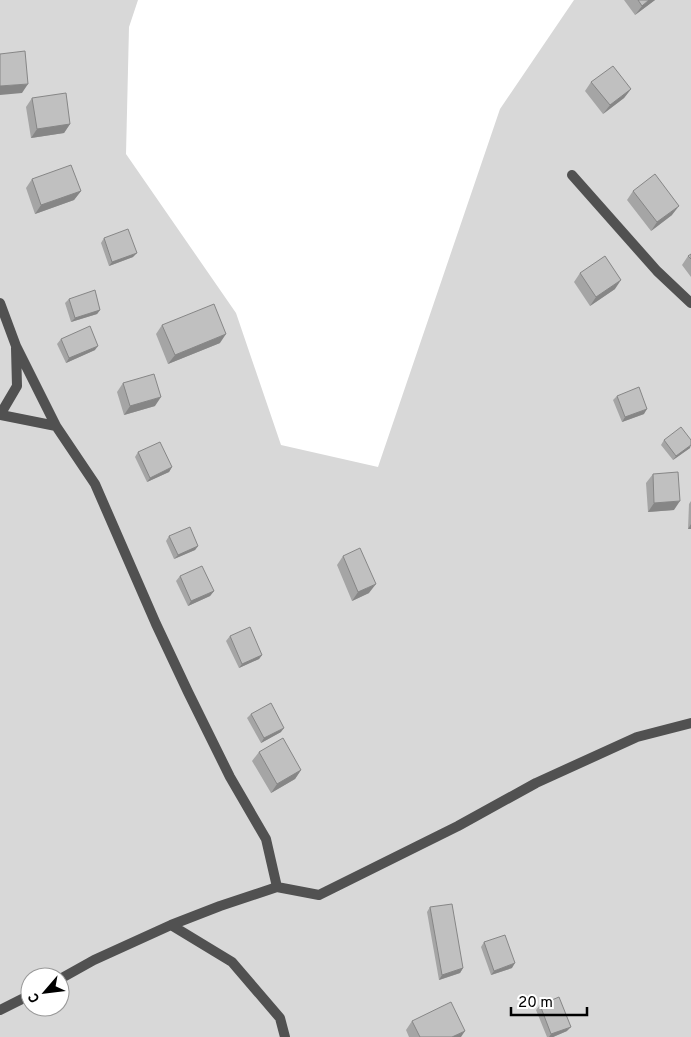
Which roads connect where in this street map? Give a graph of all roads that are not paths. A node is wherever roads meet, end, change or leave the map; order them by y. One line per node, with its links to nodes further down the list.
1 (572, 175): 3 (lane)
2 (0, 303): 4 (lane)
3 (691, 303)
4 (16, 346): 5 (lane); 6 (lane)
5 (0, 415): 6 (lane)
6 (56, 426): 8 (lane)
7 (691, 723): 8 (lane)
8 (277, 888): 9 (lane)
9 (171, 925): 10 (lane); 13 (lane)
10 (70, 973)
11 (20, 1000): 12 (lane)
12 (0, 1010)
13 (284, 1037)

